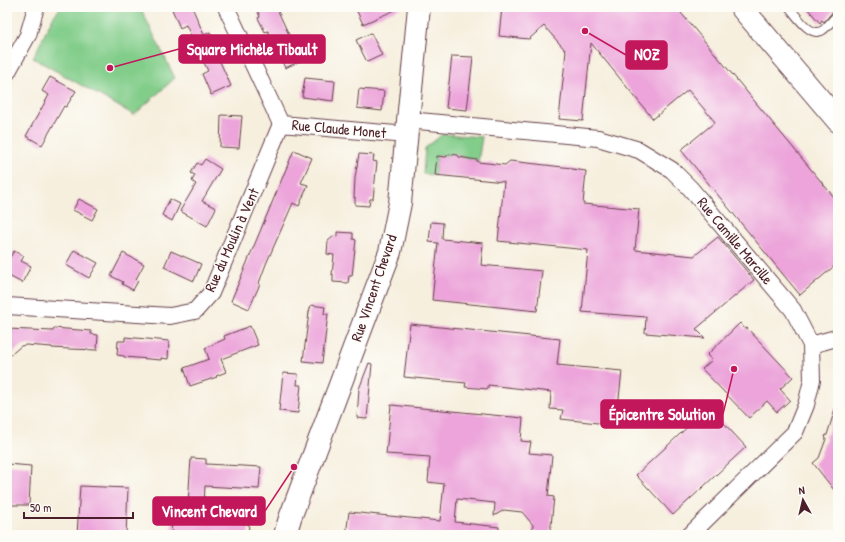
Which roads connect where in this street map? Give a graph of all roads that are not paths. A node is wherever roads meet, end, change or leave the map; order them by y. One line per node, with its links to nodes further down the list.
1 (36, 7): 7 (street)
2 (226, 7): 9 (street, Rue Claude Monet)
3 (419, 7): 10 (street, Rue Vincent Chevard)
4 (740, 7): 8 (street)
5 (789, 7): 6 (lane)
6 (838, 14)
7 (7, 73)
8 (838, 121)
9 (282, 124): 10 (street, Rue Claude Monet); 11 (street, Rue du Moulin à Vent)
10 (408, 127): 13 (street, Rue Camille Marcille); 14 (street, Rue Vincent Chevard)
11 (7, 306)
12 (838, 336): 13 (street)
13 (811, 345): 15 (street, Rue Camille Marcille)
14 (285, 535)
15 (690, 535)

